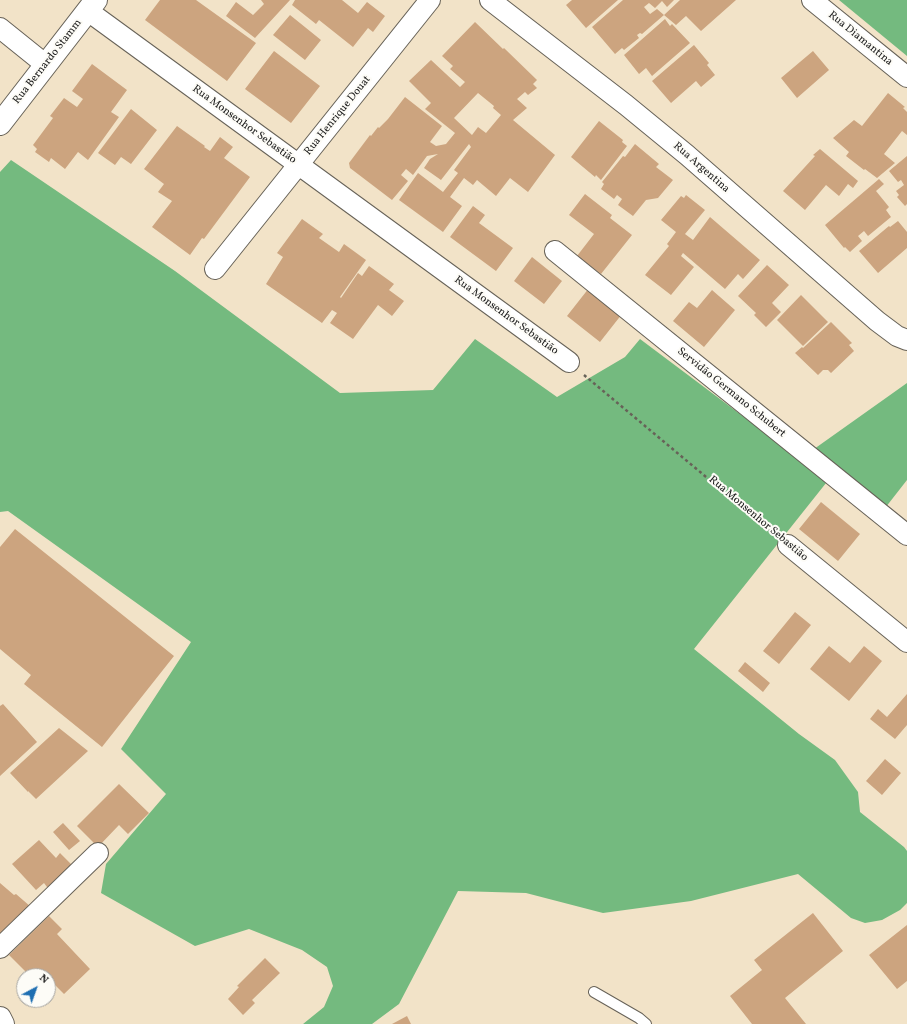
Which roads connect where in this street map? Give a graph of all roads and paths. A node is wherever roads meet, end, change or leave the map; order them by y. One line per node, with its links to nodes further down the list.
1 (430, 0): 9 (street, Rua Henrique Douat)
2 (490, 0): 12 (street, Rua Argentina)
3 (812, 0): 7 (street, Rua Diamantina)
4 (92, 5): 6 (street, Rua Bernardo Stamm); 9 (street, Rua Monsenhor Sebastião)
5 (0, 28): 6 (street)
6 (46, 65): 8 (street, Rua Bernardo Stamm)
7 (907, 77)
8 (0, 124)
9 (299, 165): 11 (street, Rua Henrique Douat); 13 (street, Rua Monsenhor Sebastião)
10 (555, 251): 14 (street, Servidão Germano Schubert)
11 (215, 269)
12 (907, 340)
13 (569, 362): 15 (path, Rua Monsenhor Sebastião)
14 (907, 535)
15 (788, 545): 16 (street, Rua Monsenhor Sebastião)
16 (907, 642)
17 (98, 853): 18 (street)
18 (0, 948)
19 (594, 992): 22 (lane)
20 (0, 1018): 21 (street)
21 (3, 1024)
22 (646, 1024)

